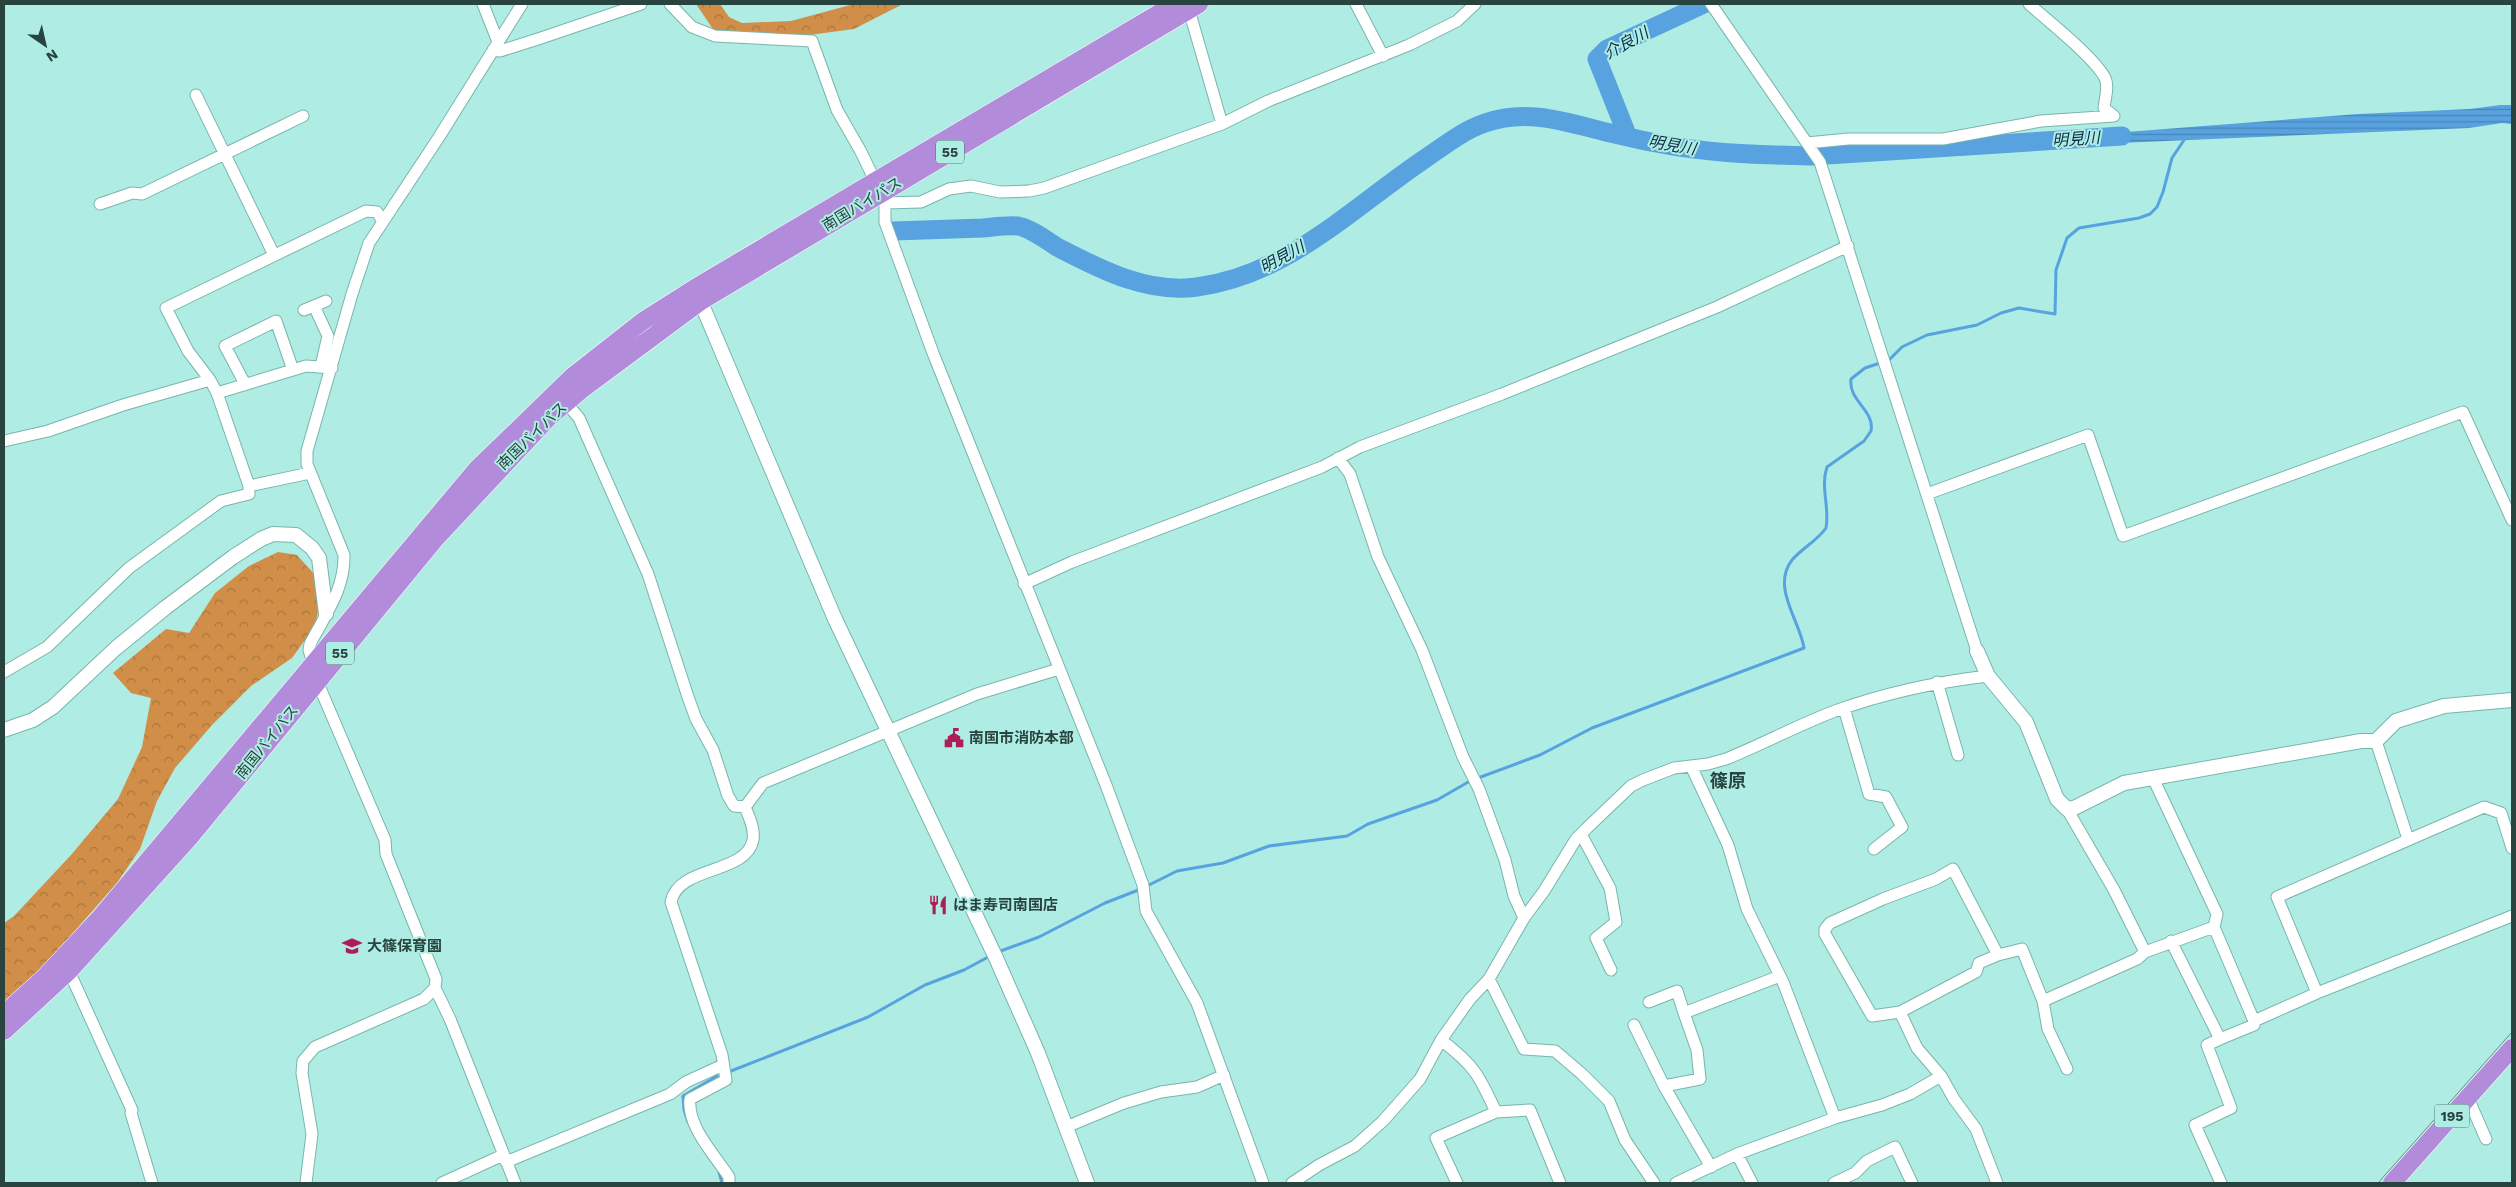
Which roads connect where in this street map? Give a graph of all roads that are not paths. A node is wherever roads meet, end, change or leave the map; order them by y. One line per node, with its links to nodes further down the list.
1 (483, 4): 10 (street)
2 (522, 4): 10 (street)
3 (641, 4): 10 (street)
4 (670, 4): 17 (street)
5 (1356, 4): 11 (street)
6 (1476, 4): 11 (street)
7 (2029, 4): 15 (street)
8 (1716, 5): 15 (street)
9 (1188, 6): 14 (street); 17 (highway, 南国バイパス / 55)
10 (496, 46): 19 (street)
11 (1383, 56): 14 (street)
12 (196, 94): 16 (street)
13 (303, 116): 16 (street)
14 (1222, 124): 17 (street)
15 (1810, 146): 20 (street)
16 (225, 154): 18 (street); 21 (street)
17 (880, 192): 22 (highway, 南国バイパス / 55); 36 (street)
18 (100, 204)
19 (383, 222): 21 (street); 24 (street)
20 (1848, 246): 31 (street); 34 (street)
21 (274, 255): 26 (street)
22 (698, 295): 29 (highway, 南国バイパス / 55); 47 (street)
23 (326, 301): 24 (street)
24 (326, 367): 25 (street); 32 (street)
25 (293, 370): 27 (street); 27 (street)
26 (210, 380): 28 (street); 30 (street)
27 (245, 384): 28 (street)
28 (217, 393): 33 (street)
29 (561, 397): 40 (highway, 南国バイパス / 55); 52 (street)
30 (4, 440)
31 (1338, 458): 36 (street); 59 (street)
32 (310, 472): 33 (street); 37 (street)
33 (250, 486): 41 (street)
34 (1927, 494): 35 (street); 38 (street)
35 (2512, 520)
36 (1024, 584): 39 (street)
37 (326, 614): 40 (street); 46 (street)
38 (1977, 652): 42 (street)
39 (1059, 669): 47 (street); 83 (street)
40 (315, 671): 65 (highway, 南国バイパス / 55); 68 (street); 74 (highway, 南国バイパス / 55)
41 (4, 672)
42 (1988, 676): 43 (street); 53 (street)
43 (1937, 682): 45 (street); 49 (street)
44 (2512, 700): 48 (street)
45 (1844, 708): 50 (street); 57 (street)
46 (4, 730)
47 (889, 731): 52 (street); 89 (street)
48 (2376, 741): 51 (street); 55 (street)
49 (1958, 755)
50 (1691, 766): 54 (street); 66 (street)
51 (2153, 778): 53 (street); 60 (street)
52 (746, 806): 81 (street)
53 (2067, 809): 62 (street)
54 (1581, 834): 59 (street); 64 (street)
55 (2408, 839): 56 (street); 69 (street)
56 (2512, 848)
57 (1874, 849)
58 (2512, 916): 69 (street)
59 (1524, 918): 67 (street)
60 (2214, 927): 61 (street); 75 (street)
61 (2171, 941): 62 (street); 78 (street)
62 (2145, 952): 70 (street)
63 (1998, 955): 70 (street); 72 (street); 72 (street)
64 (1611, 970)
65 (69, 971): 77 (highway, 南国バイパス / 55); 94 (street)
66 (1780, 976): 73 (street); 88 (street)
67 (1489, 979): 79 (street); 104 (street)
68 (435, 988): 92 (street); 95 (street)
69 (2317, 993): 75 (street)
70 (2043, 1001): 82 (street)
71 (1649, 1002): 73 (street)
72 (1900, 1012): 84 (street)
73 (1684, 1013): 85 (street)
74 (4, 1014)
75 (2254, 1021): 78 (street)
76 (1634, 1025): 85 (street)
77 (4, 1031)
78 (2220, 1039): 110 (street)
79 (1441, 1040): 87 (street); 101 (street)
80 (2512, 1048): 86 (highway, 195)
81 (723, 1065): 92 (street); 98 (street)
82 (2067, 1069)
83 (1224, 1075): 89 (street); 100 (street)
84 (1941, 1076): 88 (street); 109 (street)
85 (1664, 1086): 93 (street)
86 (2468, 1098): 90 (street); 111 (highway, 195)
87 (1496, 1112): 102 (street); 103 (street)
88 (1835, 1118): 91 (street)
89 (1066, 1127): 99 (street)
90 (2486, 1139)
91 (1737, 1154): 93 (street); 106 (street)
92 (504, 1158): 96 (street); 97 (street)
93 (1710, 1166): 105 (street)
94 (152, 1183)
95 (306, 1183)
96 (442, 1183)
97 (515, 1183)
98 (729, 1183)
99 (1087, 1183)
100 (1263, 1183)
101 (1292, 1183)
102 (1457, 1183)
103 (1560, 1183)
104 (1654, 1183)
105 (1676, 1183)
106 (1752, 1183)
107 (1834, 1183): 108 (street)
108 (1912, 1183)
109 (1997, 1183)
110 (2221, 1183)
111 (2392, 1183)

